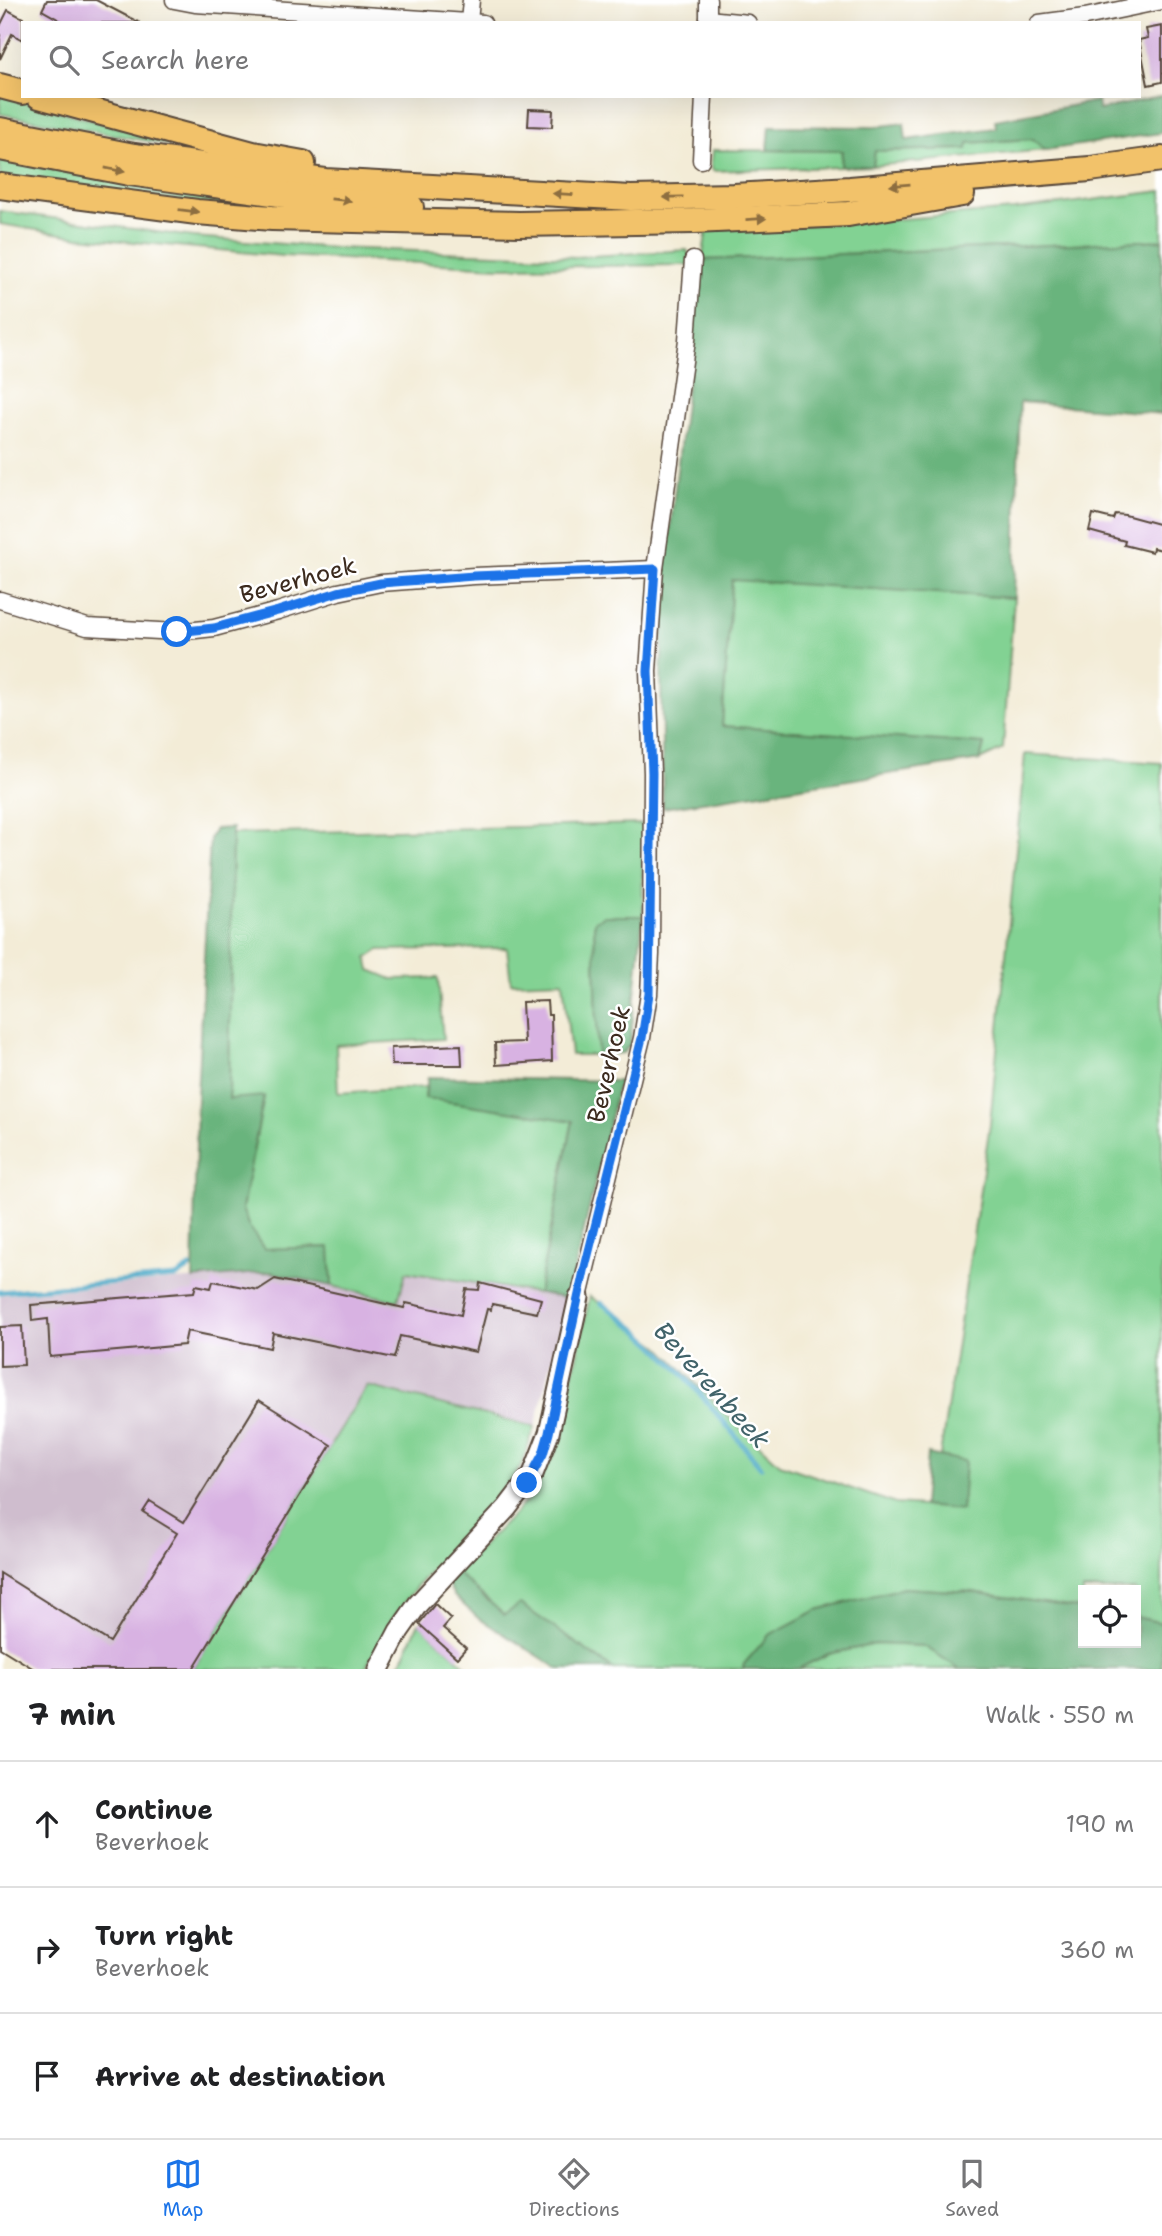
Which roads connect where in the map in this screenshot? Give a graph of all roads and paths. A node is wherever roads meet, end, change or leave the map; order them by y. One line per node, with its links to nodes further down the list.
1 (174, 0): 5 (street)
2 (471, 0): 7 (street)
3 (708, 0): 8 (street)
4 (1162, 1): 9 (street)
5 (374, 8): 6 (street)
6 (469, 21)
7 (476, 21)
8 (708, 21)
9 (1057, 21)
10 (0, 86): 11 (main road)
11 (21, 91)
12 (45, 98): 20 (main road)
13 (705, 98): 17 (street)
14 (0, 131): 20 (main road)
15 (0, 148): 21 (main road, one-way to 21)
16 (1162, 159): 18 (main road)
17 (701, 160)
18 (1090, 169): 20 (main road, one-way to 20); 21 (main road, one-way to 18)
19 (0, 186): 21 (main road, one-way to 21)
20 (445, 188)
21 (614, 221)
22 (694, 260): 23 (street, Beverhoek)
23 (655, 569): 24 (street, Beverhoek); 25 (street, Beverhoek)
24 (0, 600)
25 (579, 1297): 26 (street, Beverhoek)
26 (379, 1669)

